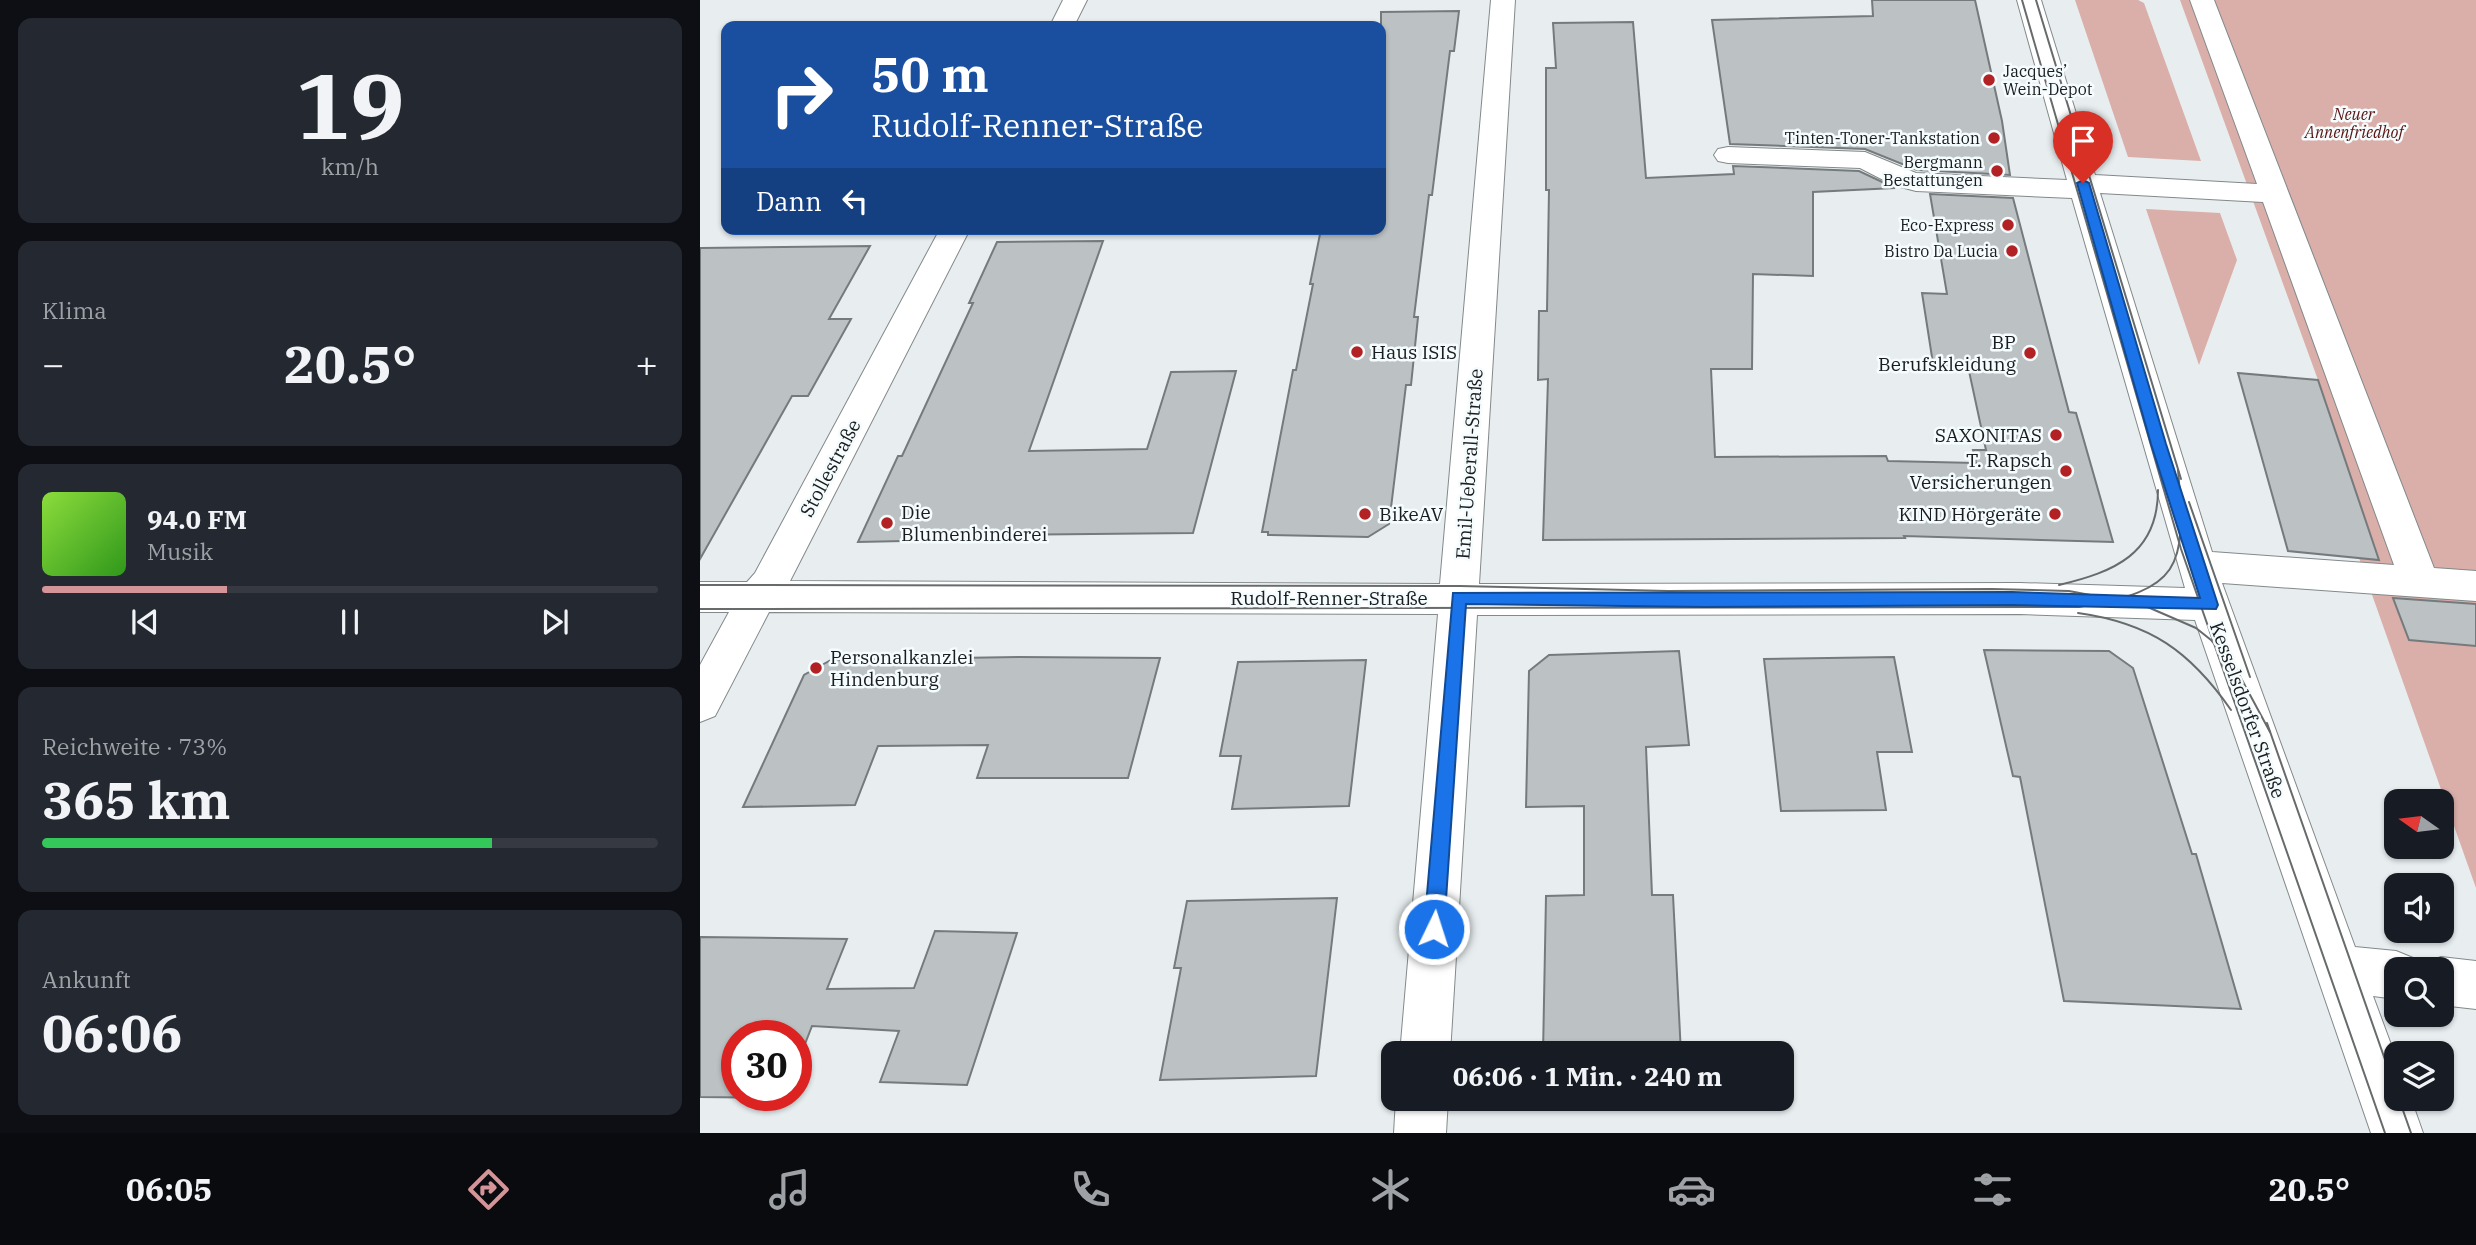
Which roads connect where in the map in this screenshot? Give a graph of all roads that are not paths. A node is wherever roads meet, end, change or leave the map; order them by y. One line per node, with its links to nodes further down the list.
1 (1075, 0): 5 (street)
2 (1503, 0): 15 (street, Emil-Ueberall-Straße)
3 (2029, 0): 7 (street, Kesselsdorfer Straße)
4 (2202, 0): 8 (street)
5 (1064, 21)
6 (1728, 155): 7 (street)
7 (2084, 187): 8 (street); 11 (street, Kesselsdorfer Straße)
8 (2274, 194): 10 (street)
9 (952, 235): 14 (street, Stollestraße)
10 (2420, 582): 11 (street, Rudolf-Renner-Straße); 12 (street, Rudolf-Renner-Straße)
11 (2204, 585): 15 (street, Rudolf-Renner-Straße); 17 (street, Kesselsdorfer Straße)
12 (2476, 586)
13 (700, 597): 14 (street, Rudolf-Renner-Straße)
14 (757, 597): 15 (street, Rudolf-Renner-Straße); 16 (street, Stollestraße)
15 (1459, 597): 21 (street, Emil-Ueberall-Straße)
16 (700, 704)
17 (2340, 969): 18 (street); 24 (street, Kesselsdorfer Straße)
18 (2384, 974)
19 (2454, 982): 20 (street)
20 (2476, 985)
21 (1426, 1041)
22 (1421, 1111): 23 (street)
23 (1420, 1133)
24 (2397, 1133)

